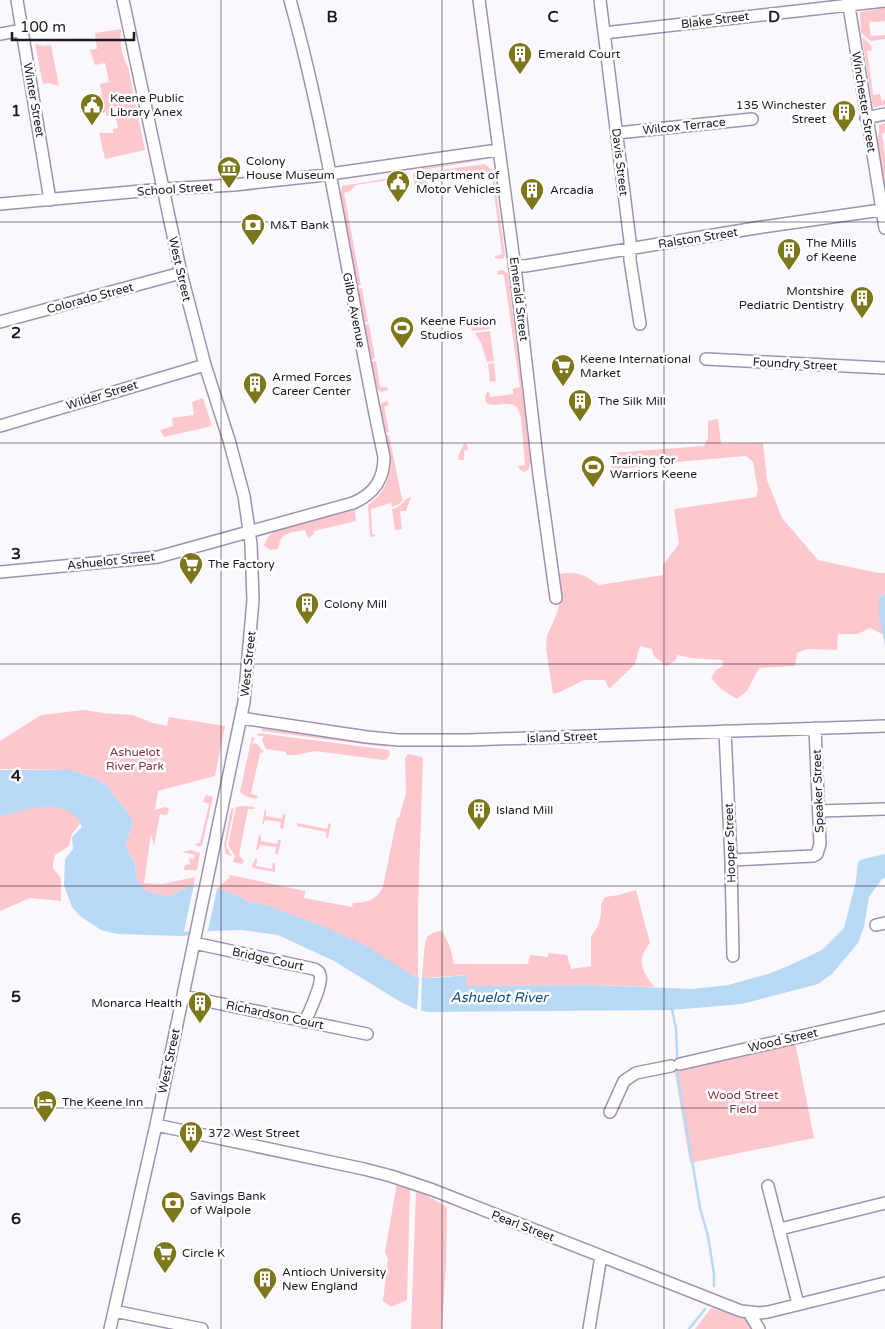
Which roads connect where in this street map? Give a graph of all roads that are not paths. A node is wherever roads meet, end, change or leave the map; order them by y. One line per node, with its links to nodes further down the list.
1 (17, 0): 8 (street, Winter Street)
2 (123, 0): 17 (street, West Street)
3 (290, 0): 16 (street, Gilbo Avenue)
4 (479, 0): 15 (street, Emerald Street)
5 (600, 0): 9 (street, Davis Street)
6 (885, 1): 7 (street, Blake Street)
7 (849, 2): 9 (street, Blake Street); 12 (street, Winchester Street)
8 (22, 30): 10 (street); 18 (street, Winter Street)
9 (604, 33): 14 (street, Davis Street)
10 (0, 34)
11 (885, 114): 12 (street)
12 (866, 118): 20 (street, Winchester Street)
13 (752, 119): 14 (street, Wilcox Terrace)
14 (617, 133): 22 (street, Davis Street)
15 (498, 150): 16 (street, School Street); 23 (street, Emerald Street)
16 (330, 175): 17 (street, School Street); 31 (street, Gilbo Avenue)
17 (163, 189): 18 (street, School Street); 24 (street, West Street)
18 (50, 200): 19 (street, School Street)
19 (0, 204)
20 (881, 210): 21 (street, Winchester Street); 22 (street, Ralston Street)
21 (885, 228)
22 (630, 249): 23 (street, Ralston Street); 26 (street, Davis Street)
23 (515, 265): 33 (street, Emerald Street)
24 (181, 273): 25 (street, Colorado Street); 28 (street, West Street)
25 (0, 322)
26 (640, 324)
27 (706, 359): 29 (street, Foundry Street)
28 (205, 365): 30 (street, Wilder Street); 31 (street, West Street)
29 (885, 368)
30 (0, 426)
31 (250, 532): 32 (street, Ashuelot Street); 34 (street, West Street)
32 (0, 572)
33 (556, 598)
34 (241, 718): 37 (street, Island Street); 41 (street, West Street)
35 (885, 726): 36 (street, Island Street)
36 (816, 728): 37 (street, Island Street); 39 (street, Speaker Street)
37 (725, 731): 40 (street, Hooper Street)
38 (885, 809): 39 (street)
39 (819, 810): 40 (street, Speaker Street)
40 (731, 860): 42 (street, Hooper Street)
41 (194, 938): 43 (street, West Street); 45 (street, Bridge Court)
42 (733, 956)
43 (183, 996): 45 (street, Richardson Court); 48 (street, West Street)
44 (885, 1017): 47 (street, Wood Street)
45 (305, 1022): 46 (street, Richardson Court)
46 (367, 1034)
47 (610, 1112)
48 (156, 1125): 52 (street, Pearl Street); 55 (street, West Street)
49 (768, 1186): 51 (street)
50 (885, 1203): 51 (street)
51 (780, 1229): 54 (street)
52 (601, 1256): 56 (street, Pearl Street); 59 (street)
53 (885, 1284): 54 (street, Pearl Street)
54 (798, 1304): 56 (street, Pearl Street)
55 (114, 1311): 57 (street, West Street); 58 (street)
56 (749, 1312): 60 (street)
57 (110, 1329)
58 (202, 1329)
59 (589, 1329)
60 (759, 1329)

